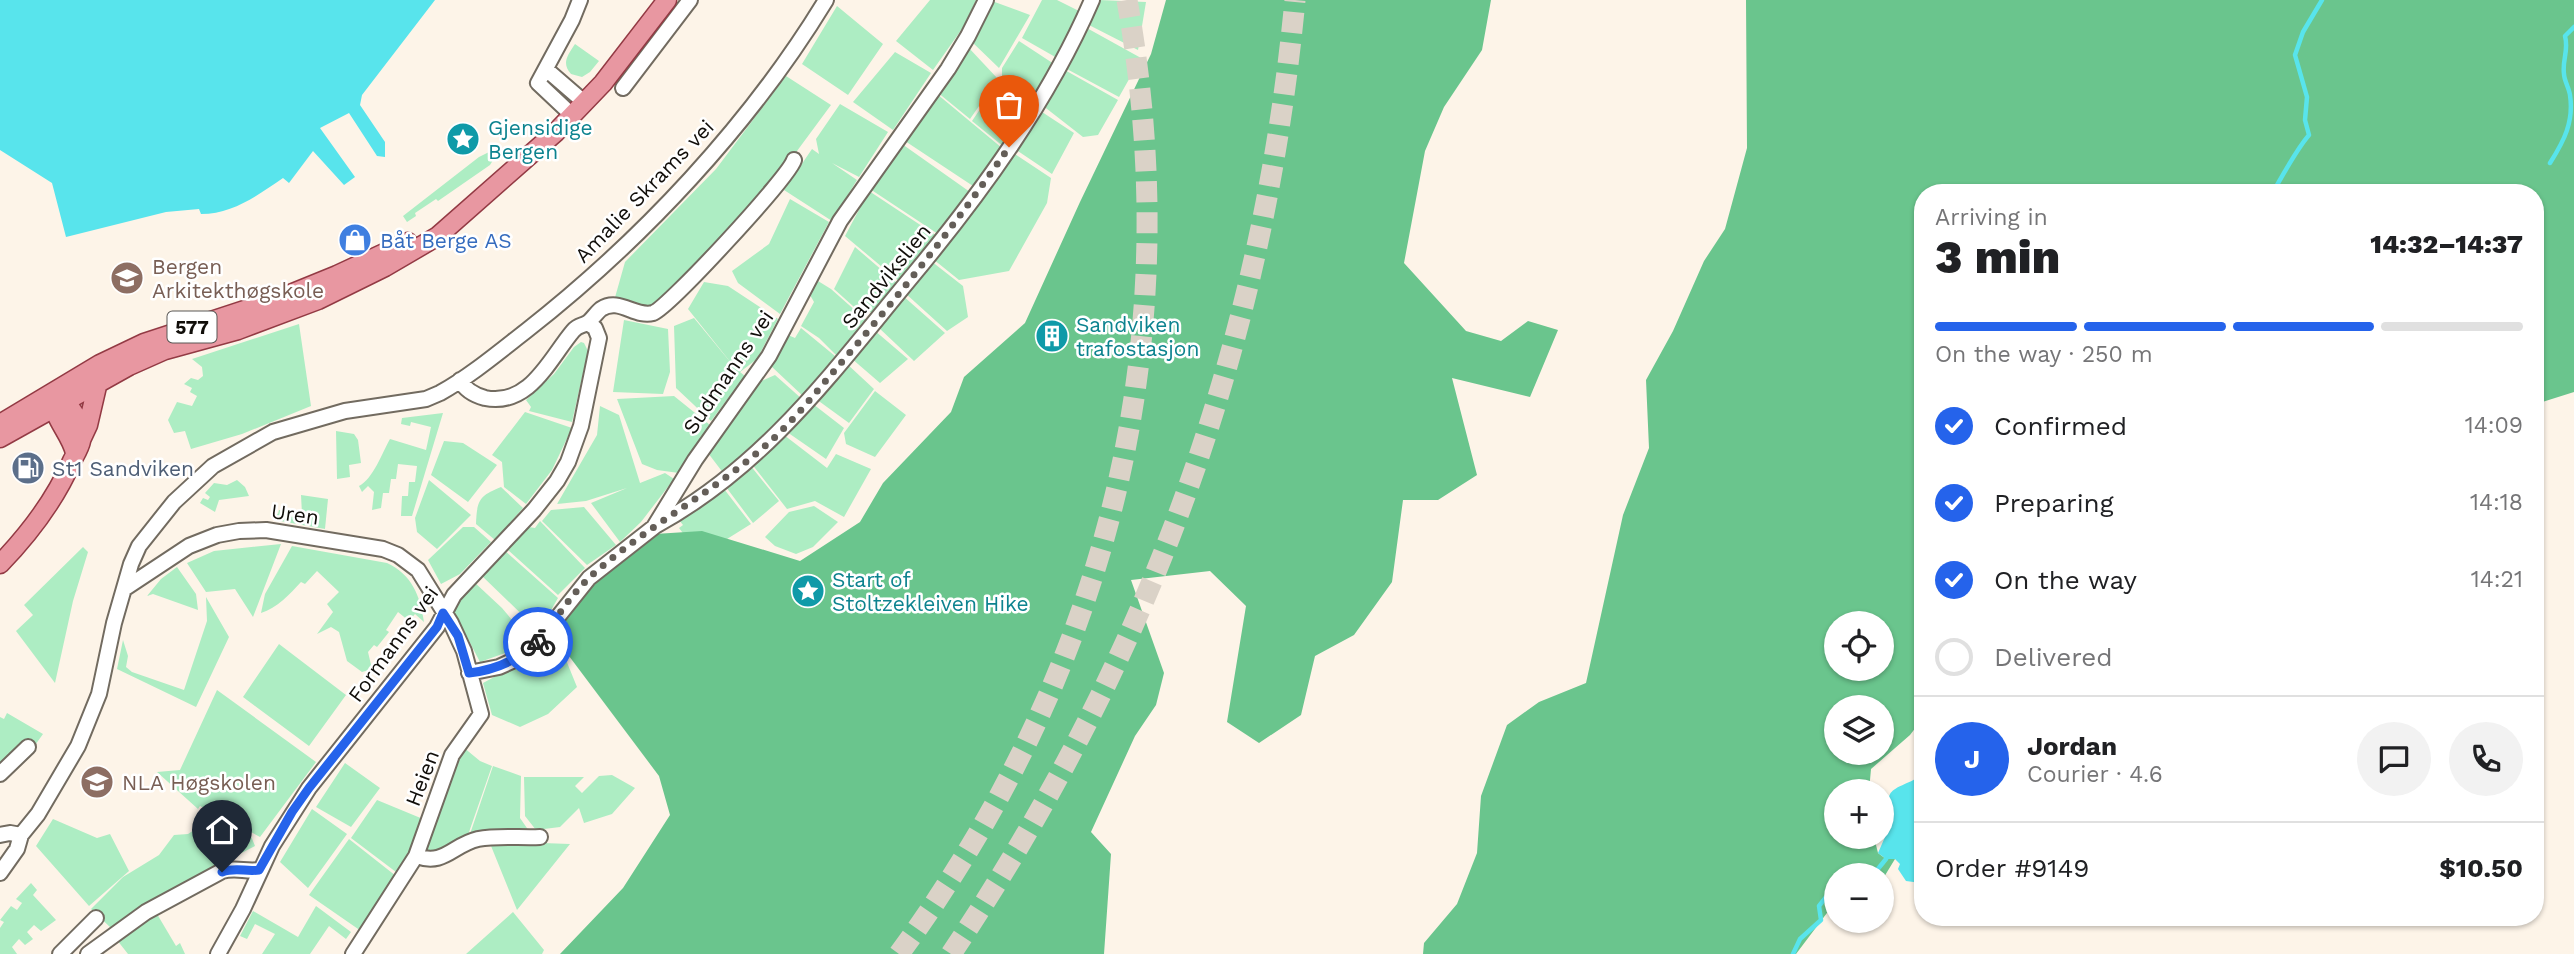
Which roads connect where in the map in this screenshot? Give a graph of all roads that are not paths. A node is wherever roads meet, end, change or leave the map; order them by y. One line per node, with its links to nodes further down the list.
1 (580, 0): 7 (street)
2 (667, 0): 9 (main road, 577)
3 (690, 0): 8 (street)
4 (826, 0): 13 (street, Amalie Skrams vei)
5 (986, 0): 19 (street, Sudmanns vei)
6 (1092, 0): 19 (street, Sandvikslien)
7 (547, 70): 9 (street); 9 (street)
8 (623, 88)
9 (578, 109): 11 (main road, 577)
10 (794, 160): 12 (street)
11 (480, 200): 14 (main road, 577); 15 (main road, 577)
12 (589, 324): 13 (street); 22 (street, Formanns vei)
13 (460, 380): 21 (street, Amalie Skrams vei)
14 (98, 382): 15 (main road, 577); 18 (main road)
15 (57, 401): 16 (main road, 577); 17 (main road, 577); 18 (main road)
16 (0, 424)
17 (0, 438)
18 (78, 447): 20 (main road)
19 (654, 527): 23 (street, Sudmanns vei)
20 (0, 564)
21 (124, 589): 22 (street, Uren); 27 (street, Amalie Skrams vei)
22 (443, 613): 23 (street, Heien); 30 (street, Formanns vei)
23 (469, 673): 29 (street, Heien)
24 (28, 747): 25 (street)
25 (0, 774)
26 (0, 835): 27 (street)
27 (21, 835): 31 (street, Amalie Skrams vei)
28 (540, 837): 29 (street)
29 (416, 856): 36 (street, Heien)
30 (259, 870): 34 (street); 35 (street, Formanns vei)
31 (0, 873)
32 (96, 918): 33 (street)
33 (60, 954)
34 (88, 954)
35 (218, 954)
36 (353, 954)

